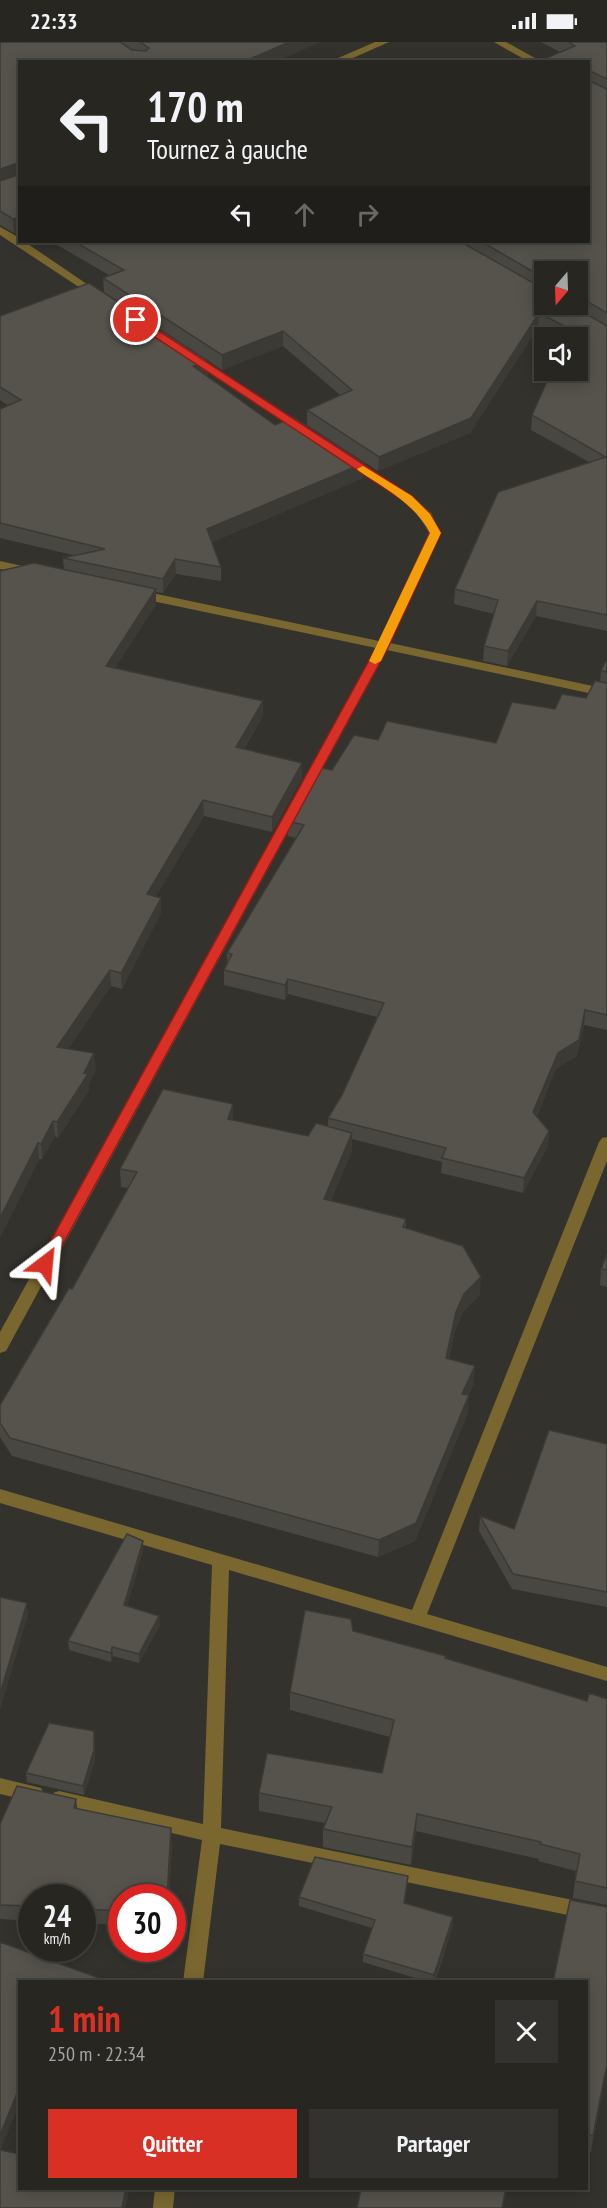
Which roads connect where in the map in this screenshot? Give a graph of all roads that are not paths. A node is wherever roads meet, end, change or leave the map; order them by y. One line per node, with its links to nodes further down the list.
1 (384, 42): 3 (street)
2 (499, 42): 4 (street)
3 (339, 60)
4 (533, 60)
5 (0, 230): 6 (street)
6 (18, 242)
7 (20, 243): 8 (street)
8 (109, 302)
9 (179, 348): 10 (street)
10 (318, 440)
11 (338, 453): 15 (street)
12 (0, 565): 13 (street)
13 (46, 575)
14 (128, 592): 15 (street)
15 (383, 646): 16 (street); 18 (street)
16 (607, 693)
17 (607, 1142): 21 (street)
18 (0, 1347)
19 (0, 1496): 20 (street)
20 (221, 1561): 21 (street); 24 (street)
21 (417, 1618): 22 (street)
22 (607, 1674)
23 (0, 1786): 24 (street)
24 (212, 1834): 25 (street); 26 (street)
25 (607, 1915)
26 (193, 1980)
27 (165, 2190): 28 (street)
28 (163, 2208)

